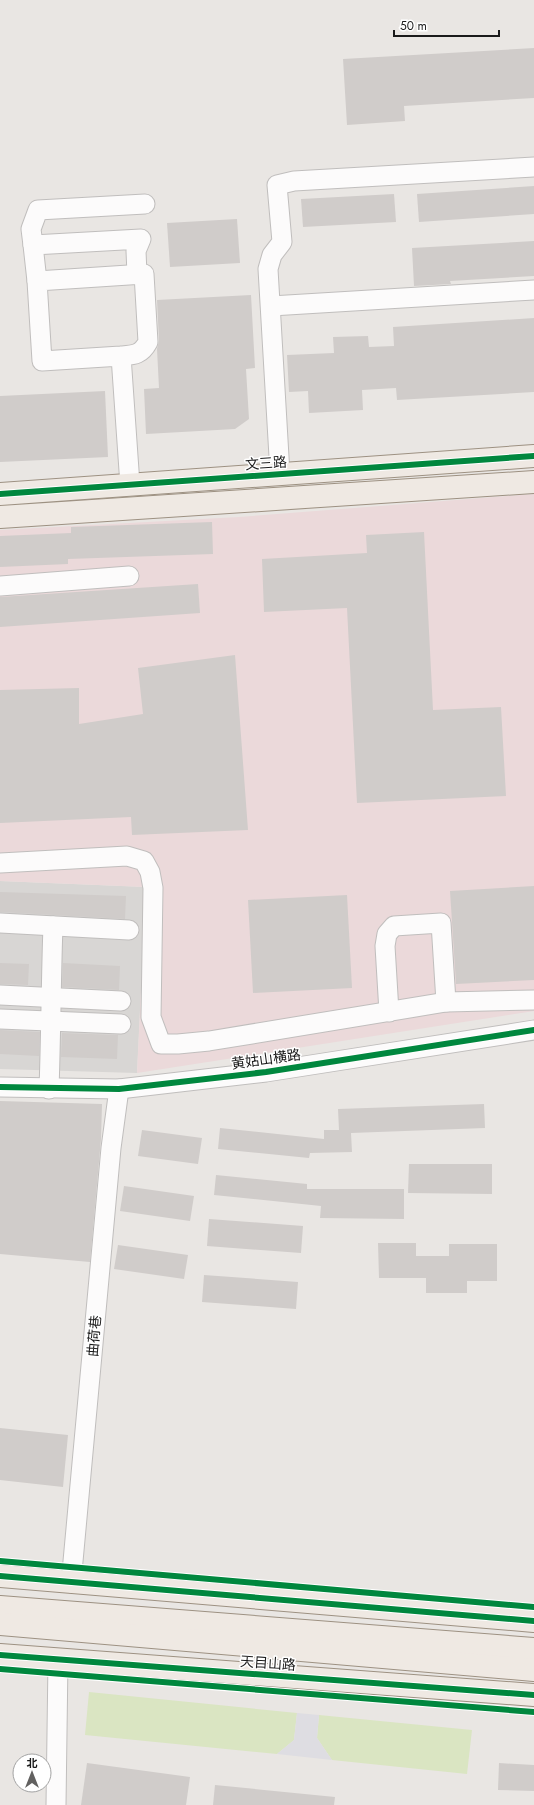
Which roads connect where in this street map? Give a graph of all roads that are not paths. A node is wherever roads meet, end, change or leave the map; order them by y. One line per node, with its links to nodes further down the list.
1 (534, 167): 7 (street)
2 (145, 204): 3 (street)
3 (33, 245): 4 (street); 5 (street)
4 (137, 274): 5 (street); 8 (street)
5 (37, 280): 8 (street)
6 (534, 290): 7 (street)
7 (271, 306): 10 (street)
8 (121, 356): 12 (street)
9 (534, 456): 10 (main road, 文三路)
10 (280, 474): 12 (main road, 文三路)
11 (534, 482): 14 (main road)
12 (130, 485): 13 (main road, 文三路)
13 (0, 494)
14 (0, 517)
15 (129, 576): 16 (street)
16 (0, 586)
17 (0, 863): 26 (street)
18 (0, 924): 19 (street)
19 (53, 926): 20 (street); 22 (street)
20 (129, 930)
21 (0, 995): 22 (street)
22 (50, 997): 24 (street); 28 (street)
23 (534, 1000): 25 (street)
24 (121, 1001)
25 (446, 1002): 26 (street); 26 (street)
26 (389, 1012)
27 (0, 1019): 28 (street)
28 (52, 1021): 29 (street); 32 (street)
29 (121, 1024)
30 (534, 1030): 33 (street, 黄姑山横路)
31 (0, 1087): 32 (street, 黄姑山横路)
32 (49, 1089): 33 (street, 黄姑山横路)
33 (119, 1089): 35 (street, 曲荷巷)
34 (0, 1576): 35 (main road)
35 (71, 1583): 37 (main road)
36 (0, 1607): 39 (main road)
37 (534, 1621)
38 (0, 1624): 42 (main road, 天目山路)
39 (534, 1649)
40 (0, 1655): 41 (main road, 天目山路)
41 (58, 1660): 43 (main road, 天目山路); 44 (street)
42 (534, 1670)
43 (534, 1695)
44 (56, 1805)

